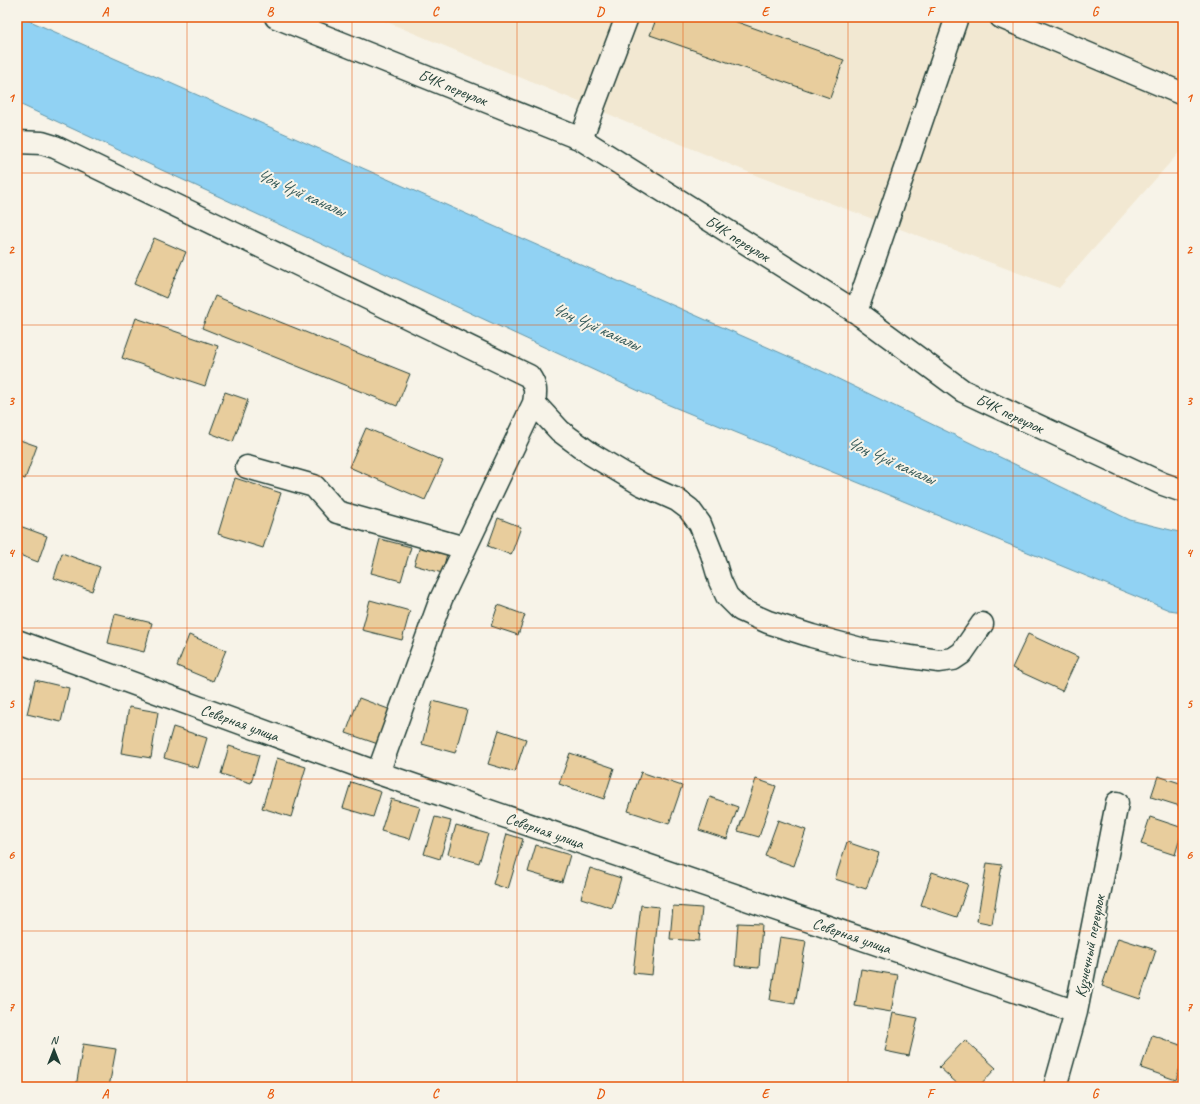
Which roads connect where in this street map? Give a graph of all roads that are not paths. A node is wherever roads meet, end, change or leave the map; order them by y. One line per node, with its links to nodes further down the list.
1 (276, 17): 6 (street, БЧК переулок)
2 (627, 17): 6 (street)
3 (957, 17): 8 (street)
4 (1001, 17): 5 (street)
5 (1183, 94)
6 (581, 139): 8 (street, БЧК переулок)
7 (17, 142): 9 (street)
8 (856, 312): 11 (street, БЧК переулок)
9 (534, 403): 12 (street); 13 (street)
10 (247, 467): 12 (street)
11 (1183, 491)
12 (465, 548): 15 (street)
13 (982, 624)
14 (17, 641): 15 (street, Северная улица)
15 (378, 773): 17 (street, Северная улица)
16 (1117, 803): 17 (street, Кузнечный переулок)
17 (1076, 1012): 18 (street, Кузнечный переулок)
18 (1055, 1087)

